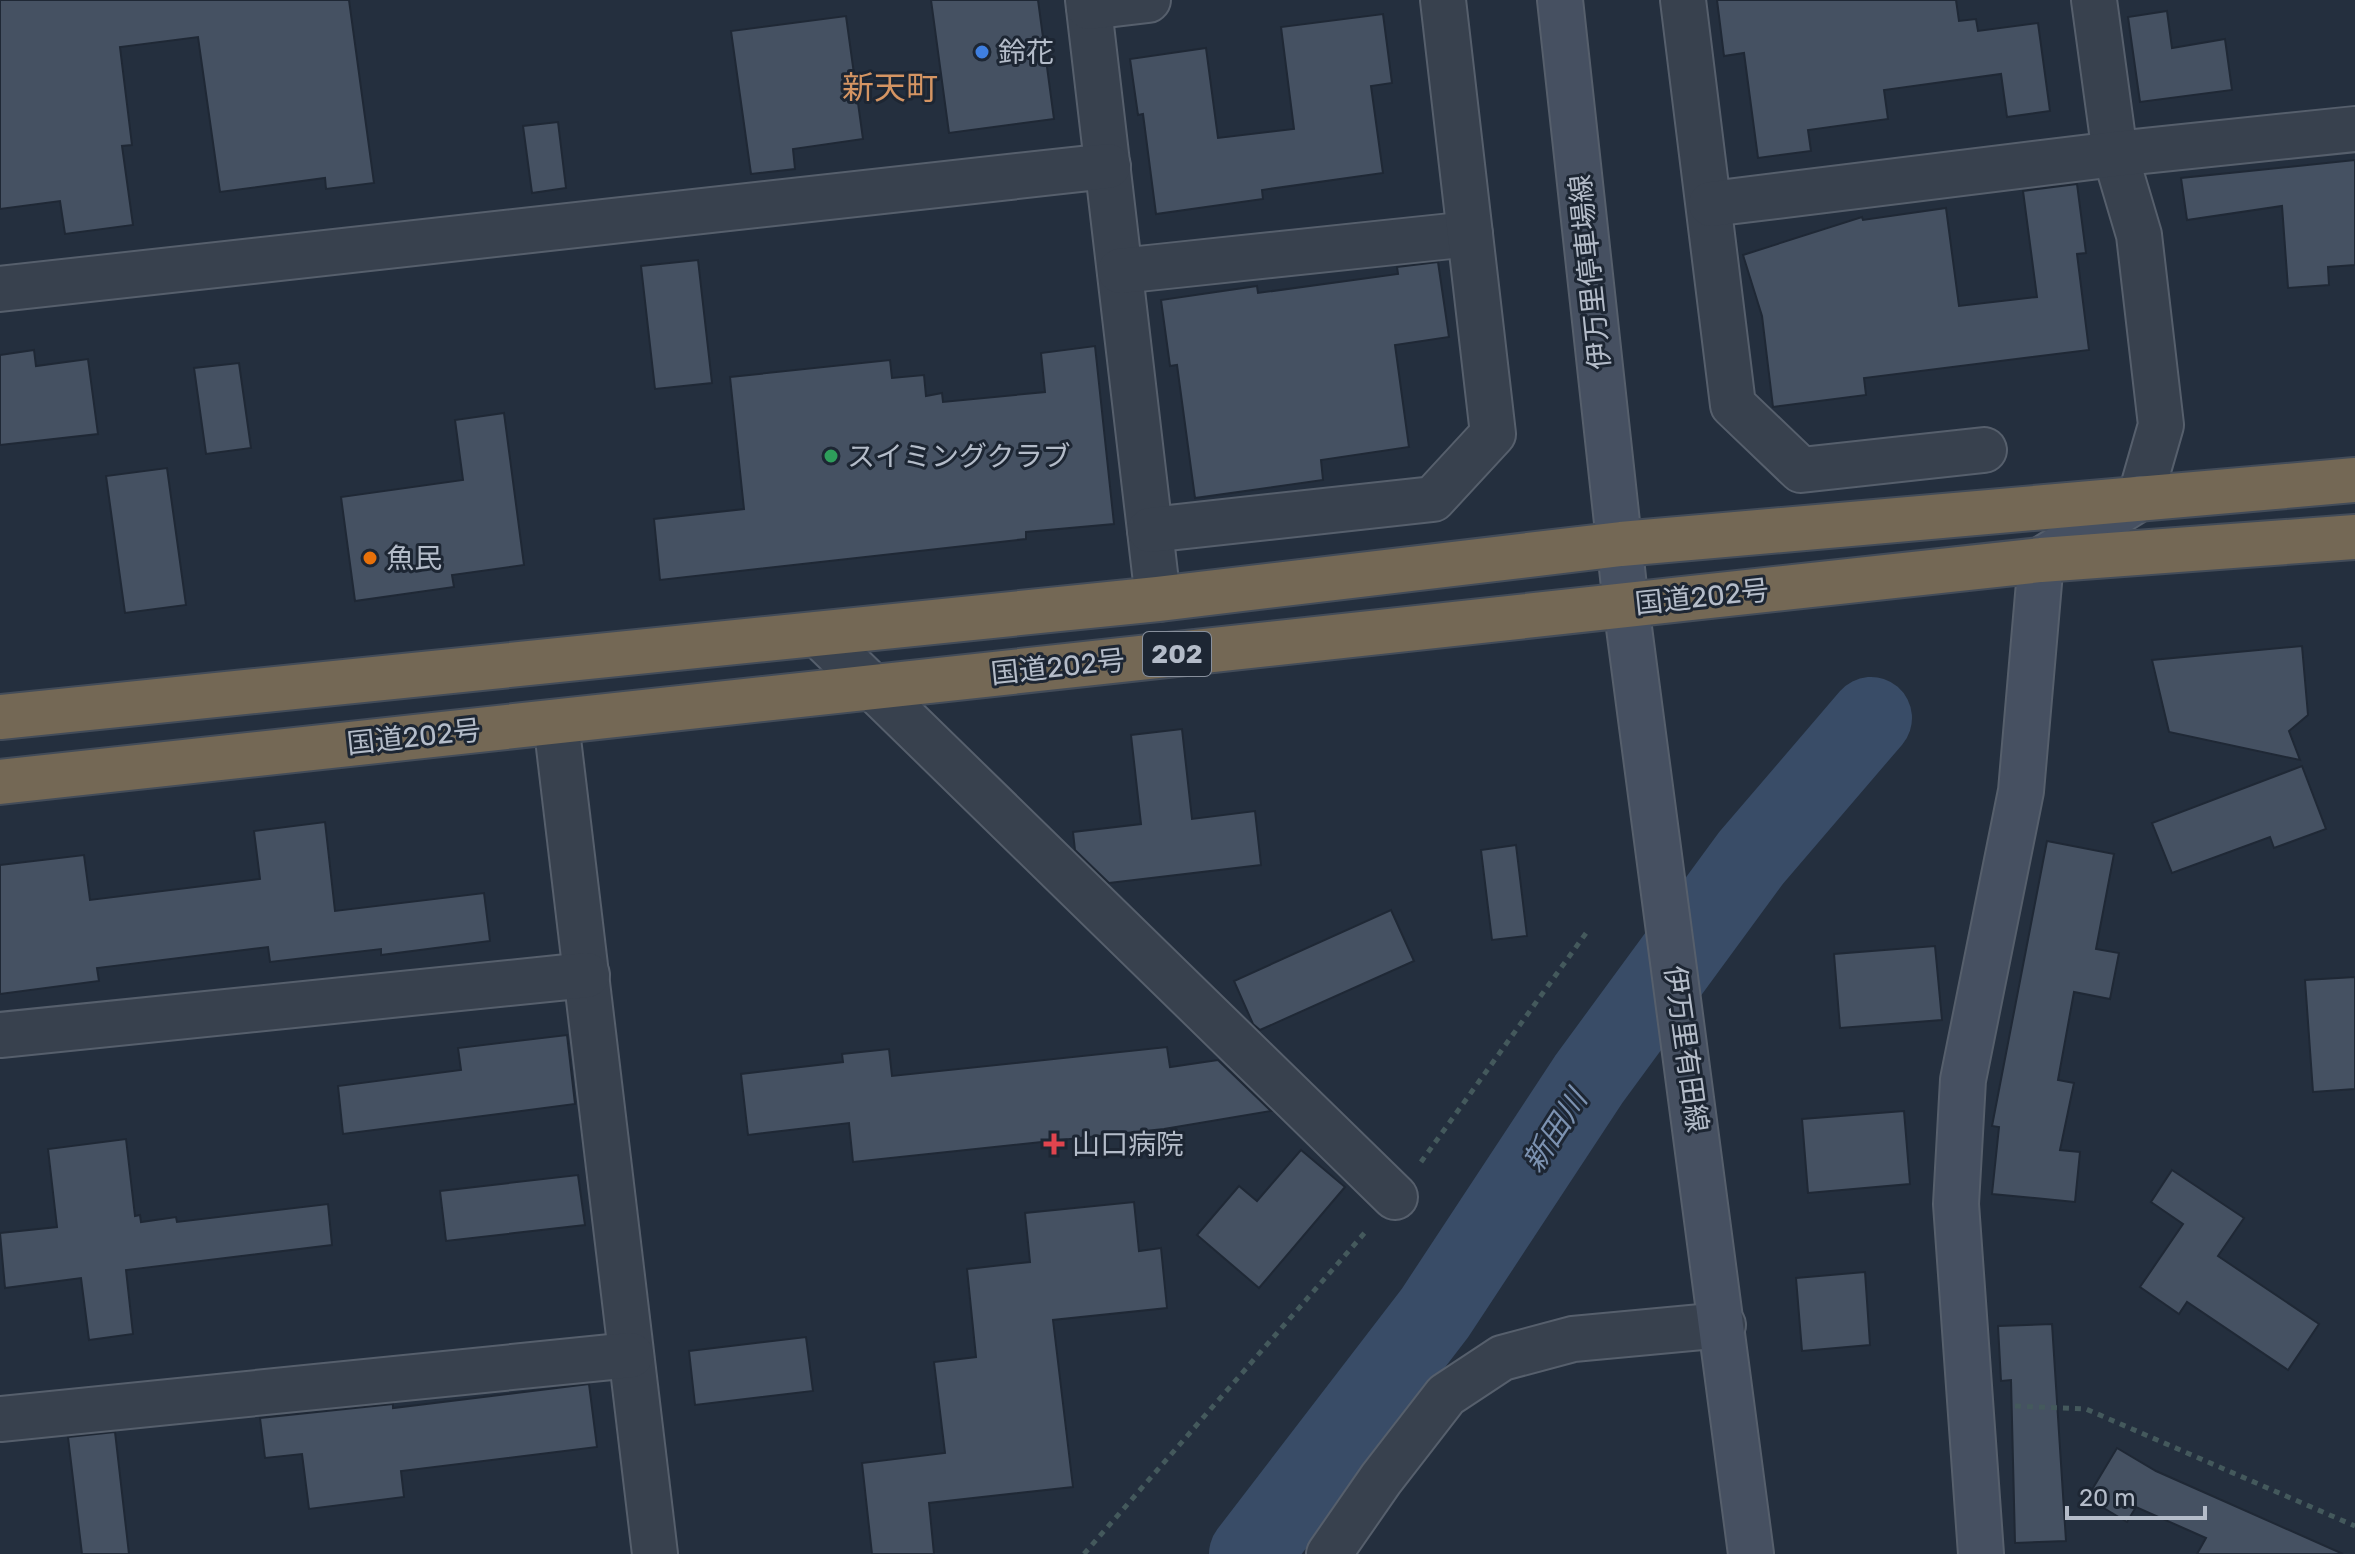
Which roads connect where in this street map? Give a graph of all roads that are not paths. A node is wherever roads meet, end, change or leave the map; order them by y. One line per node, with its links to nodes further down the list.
1 (1148, 0): 6 (street)
2 (1443, 0): 11 (street)
3 (1560, 0): 19 (main road, 伊万里停車場線)
4 (1683, 0): 10 (street)
5 (2094, 0): 8 (street)
6 (1089, 3): 9 (street)
7 (2355, 129): 8 (street)
8 (2115, 154): 10 (street); 16 (street)
9 (1108, 166): 12 (street); 13 (street)
10 (1711, 204): 14 (street)
11 (1470, 234): 12 (street); 17 (street)
12 (1120, 271): 17 (street)
13 (0, 289)
14 (1984, 450)
15 (2355, 480): 16 (highway, 国道202号 / 202)
16 (2140, 498): 19 (highway, 国道202号 / 202); 20 (main road)
17 (1150, 530): 21 (street)
18 (2355, 537): 20 (highway, 国道202号 / 202)
19 (1621, 544): 21 (highway, 国道202号 / 202); 22 (main road, 伊万里有田線)
20 (2041, 560): 22 (highway, 国道202号 / 202); 37 (main road)
21 (1158, 599): 23 (highway, 国道202号 / 202)
22 (1626, 605): 24 (highway, 国道202号 / 202); 31 (main road, 伊万里有田線)
23 (818, 634): 24 (street); 25 (highway, 国道202号 / 202)
24 (873, 687): 26 (highway, 国道202号 / 202); 30 (street)
25 (0, 717)
26 (556, 722): 27 (highway, 国道202号 / 202); 28 (street)
27 (0, 782)
28 (587, 975): 29 (street); 32 (street)
29 (0, 1035)
30 (1395, 1197)
31 (1723, 1325): 35 (street); 36 (main road, 伊万里有田線)
32 (631, 1355): 33 (street); 34 (street)
33 (0, 1419)
34 (655, 1554)
35 (1329, 1554)
36 (1751, 1554)
37 (1981, 1554)

